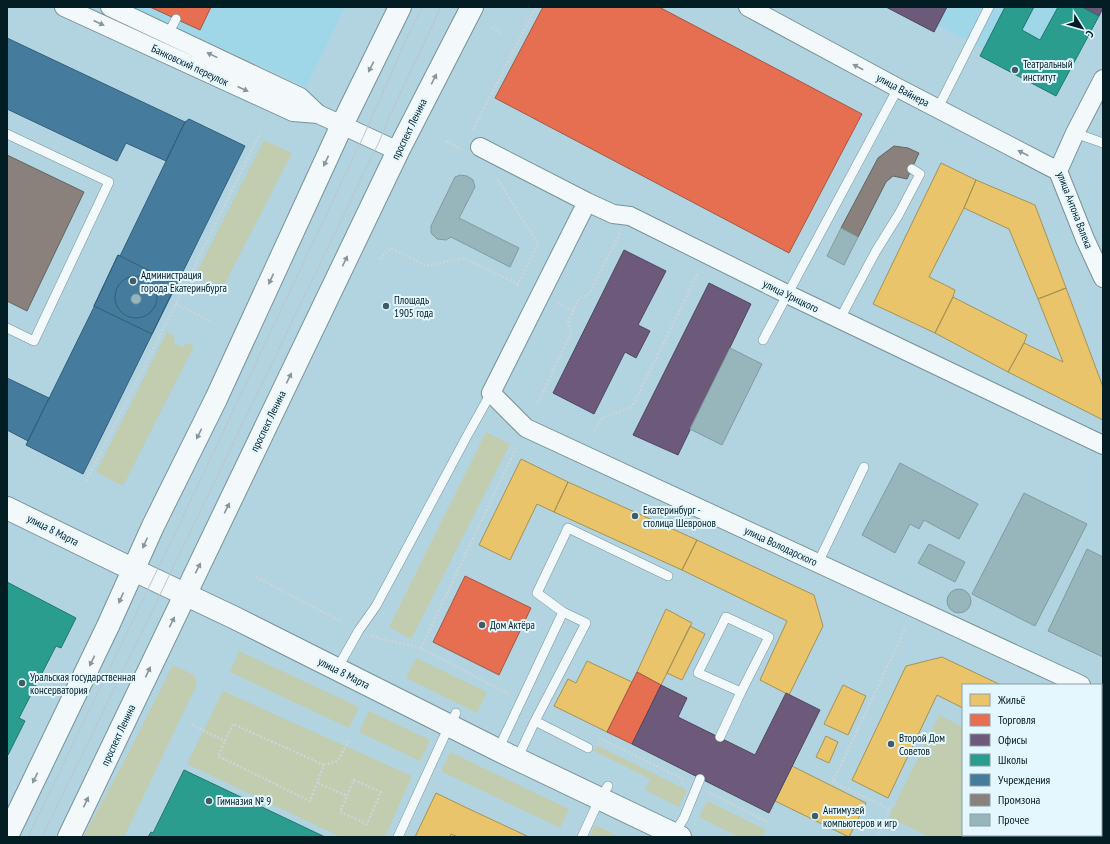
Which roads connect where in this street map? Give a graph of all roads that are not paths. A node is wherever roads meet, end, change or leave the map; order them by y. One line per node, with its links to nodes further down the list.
1 (64, 7): 10 (street, Банковский переулок, one-way to 10)
2 (110, 7): 10 (street, Банковский переулок, one-way to 2)
3 (400, 7): 11 (main road, one-way to 11)
4 (472, 7): 16 (main road, проспект Ленина, one-way to 4)
5 (748, 7): 8 (street, улица Вайнера, one-way to 5)
6 (990, 7): 9 (lane)
7 (1103, 79): 12 (street, улица Антона Валека)
8 (898, 88): 9 (street, улица Вайнера); 21 (lane)
9 (938, 108): 18 (street, улица Вайнера, one-way to 9)
10 (318, 114): 11 (street, Банковский переулок)
11 (342, 125): 16 (street, Банковский переулок); 30 (main road, one-way to 30)
12 (1075, 133): 14 (lane); 18 (street, улица Антона Валека)
13 (7, 134): 23 (lane)
14 (1103, 143)
15 (480, 147): 19 (street, улица Урицкого)
16 (398, 151): 32 (main road, проспект Ленина, one-way to 16)
17 (912, 169): 22 (lane)
18 (1058, 171): 20 (street, улица Антона Валека)
19 (587, 202): 21 (street, улица Урицкого); 25 (street)
20 (1103, 278)
21 (787, 294): 22 (street, улица Урицкого); 24 (lane)
22 (840, 319): 26 (street, улица Урицкого)
23 (7, 328)
24 (763, 340)
25 (491, 394): 29 (street, улица Володарского); 34 (lane)
26 (1103, 445)
27 (864, 467): 29 (lane)
28 (7, 508): 30 (main road, улица 8 Марта)
29 (818, 563): 35 (street, улица Володарского)
30 (134, 570): 32 (main road, улица 8 Марта); 44 (main road, one-way to 44)
31 (668, 576): 33 (lane)
32 (185, 594): 34 (main road, улица 8 Марта); 46 (main road, проспект Ленина, one-way to 32)
33 (562, 612): 38 (lane); 41 (lane)
34 (337, 670): 37 (main road, улица 8 Марта)
35 (1079, 684)
36 (741, 692): 36 (lane); 39 (lane)
37 (453, 719): 41 (main road, улица 8 Марта); 47 (lane)
38 (535, 721): 40 (lane); 41 (lane)
39 (720, 737)
40 (588, 748)
41 (507, 754): 43 (main road, улица 8 Марта)
42 (700, 779): 45 (lane)
43 (604, 792): 45 (main road, улица 8 Марта); 48 (lane)
44 (7, 836)
45 (677, 836)
46 (69, 837)
47 (398, 837)
48 (582, 837)

